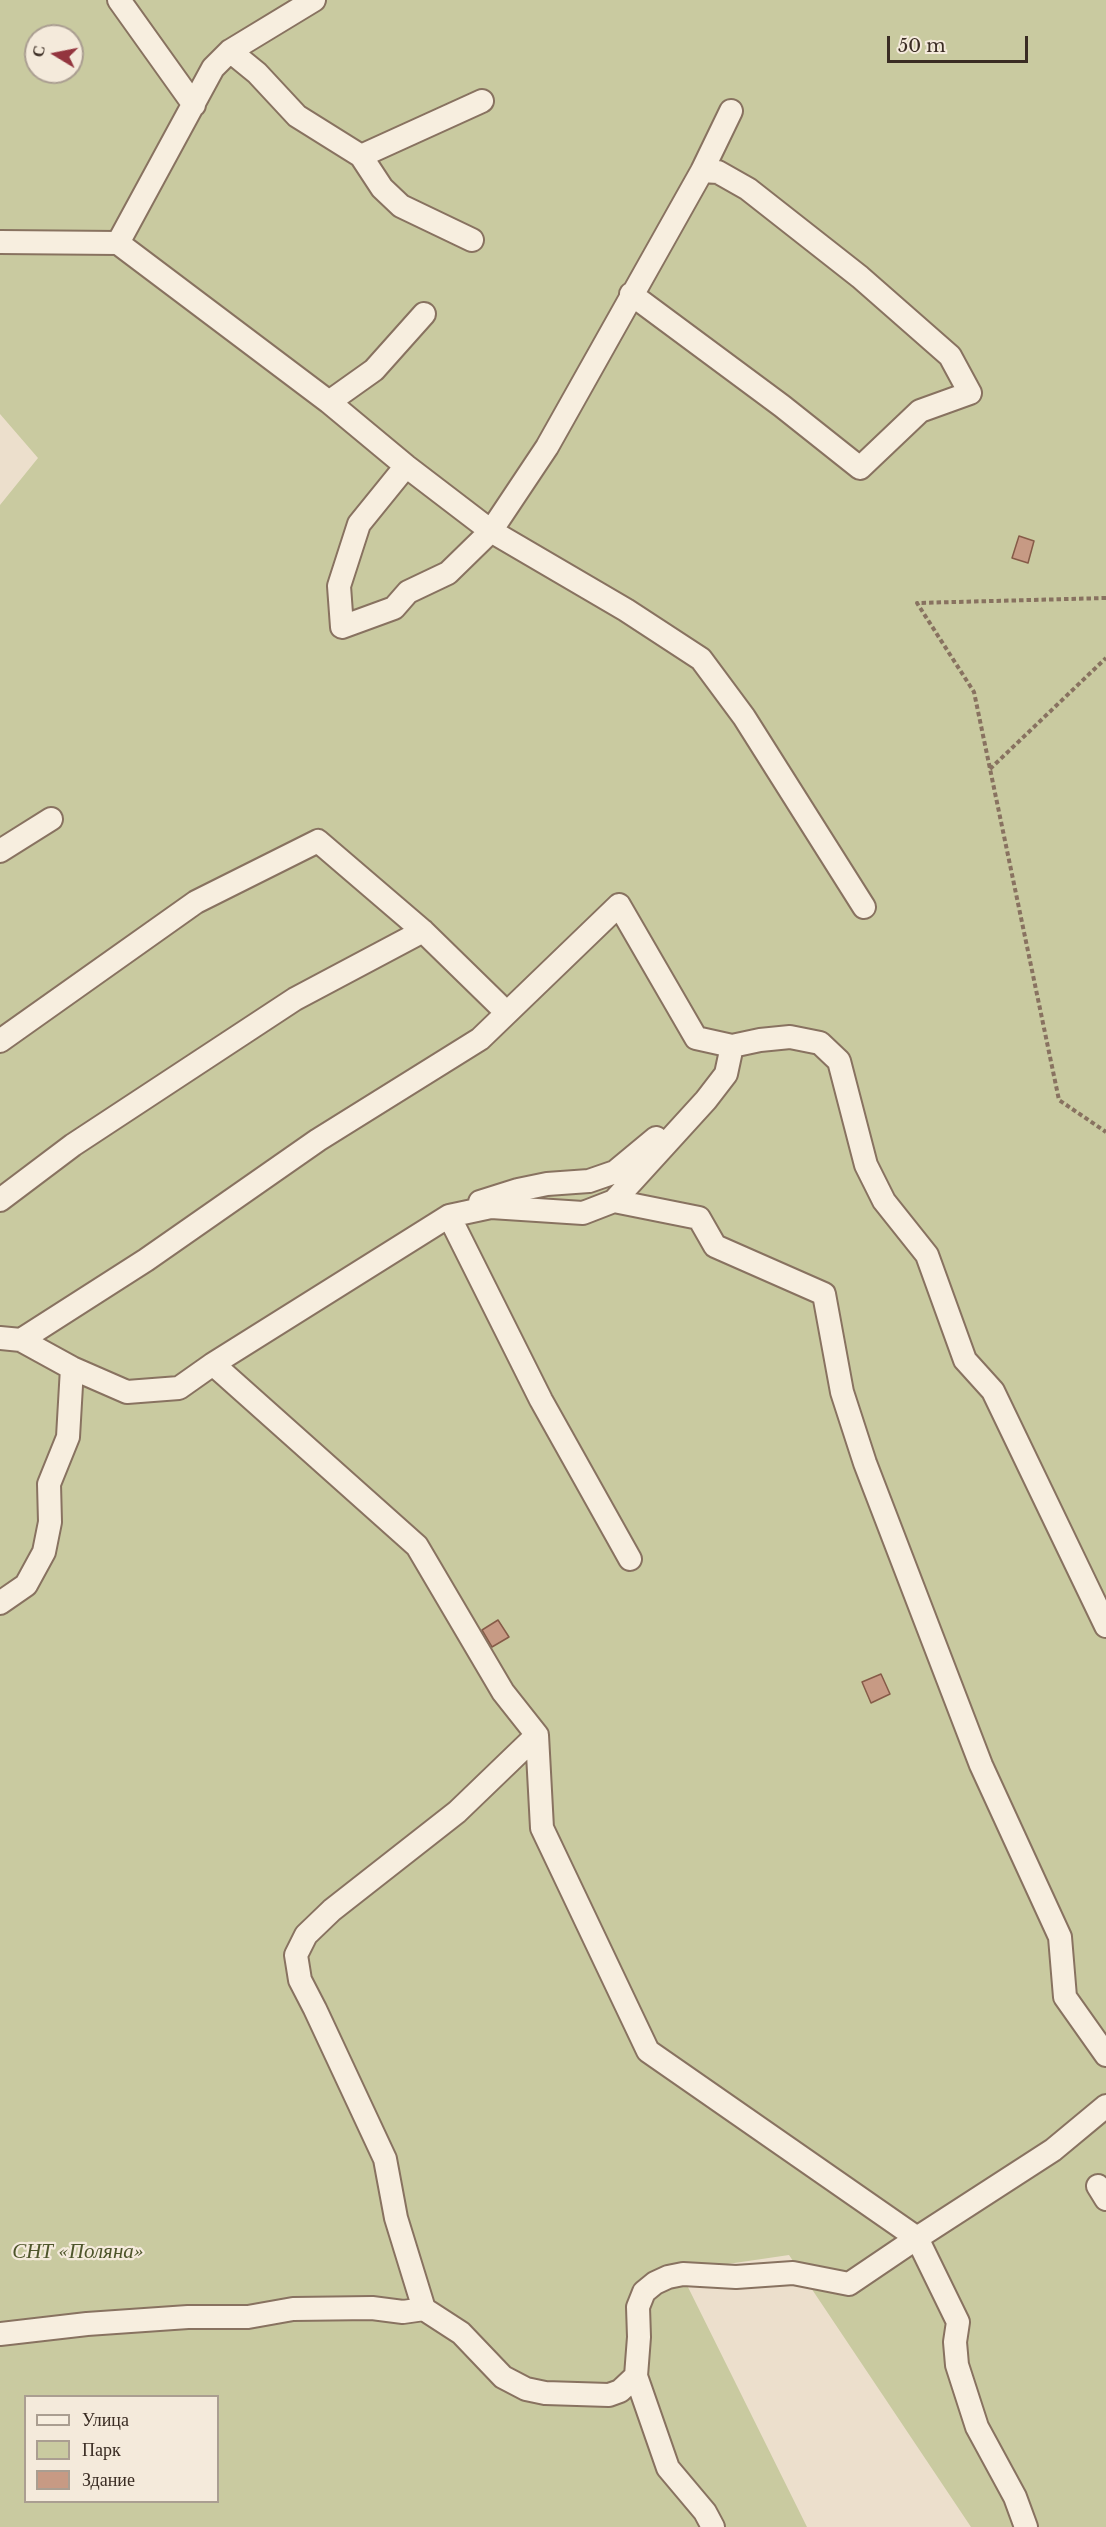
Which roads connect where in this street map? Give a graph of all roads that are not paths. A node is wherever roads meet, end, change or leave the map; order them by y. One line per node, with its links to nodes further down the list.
1 (119, 0): 5 (street)
2 (314, 0): 3 (street)
3 (230, 51): 5 (street); 7 (street)
4 (482, 101): 7 (street)
5 (194, 105): 11 (street)
6 (731, 111): 8 (street)
7 (361, 156): 9 (street)
8 (702, 171): 12 (street); 12 (street)
9 (472, 240)
10 (0, 242): 11 (street)
11 (118, 243): 14 (street)
12 (631, 294): 16 (street)
13 (424, 314): 14 (street)
14 (329, 402): 15 (street)
15 (406, 466): 16 (street); 16 (street)
16 (491, 531): 19 (street)
17 (51, 819): 18 (street)
18 (0, 851)
19 (864, 907)
20 (423, 932): 21 (street); 22 (street); 24 (street)
21 (507, 1012): 23 (street); 27 (street)
22 (0, 1041)
23 (732, 1046): 25 (street); 26 (street); 32 (street)
24 (0, 1200)
25 (614, 1201): 26 (street); 34 (street)
26 (449, 1216): 28 (street); 30 (street)
27 (11, 1339): 29 (street)
28 (213, 1364): 29 (street); 33 (street)
29 (72, 1368): 31 (street)
30 (630, 1559)
31 (0, 1603)
32 (1106, 1626)
33 (537, 1735): 36 (street); 37 (street)
34 (1106, 2055)
35 (1106, 2106): 36 (street)
36 (917, 2238): 39 (street); 41 (street)
37 (424, 2308): 38 (street); 39 (street)
38 (0, 2334)
39 (636, 2376): 40 (street)
40 (713, 2527)
41 (1026, 2527)

